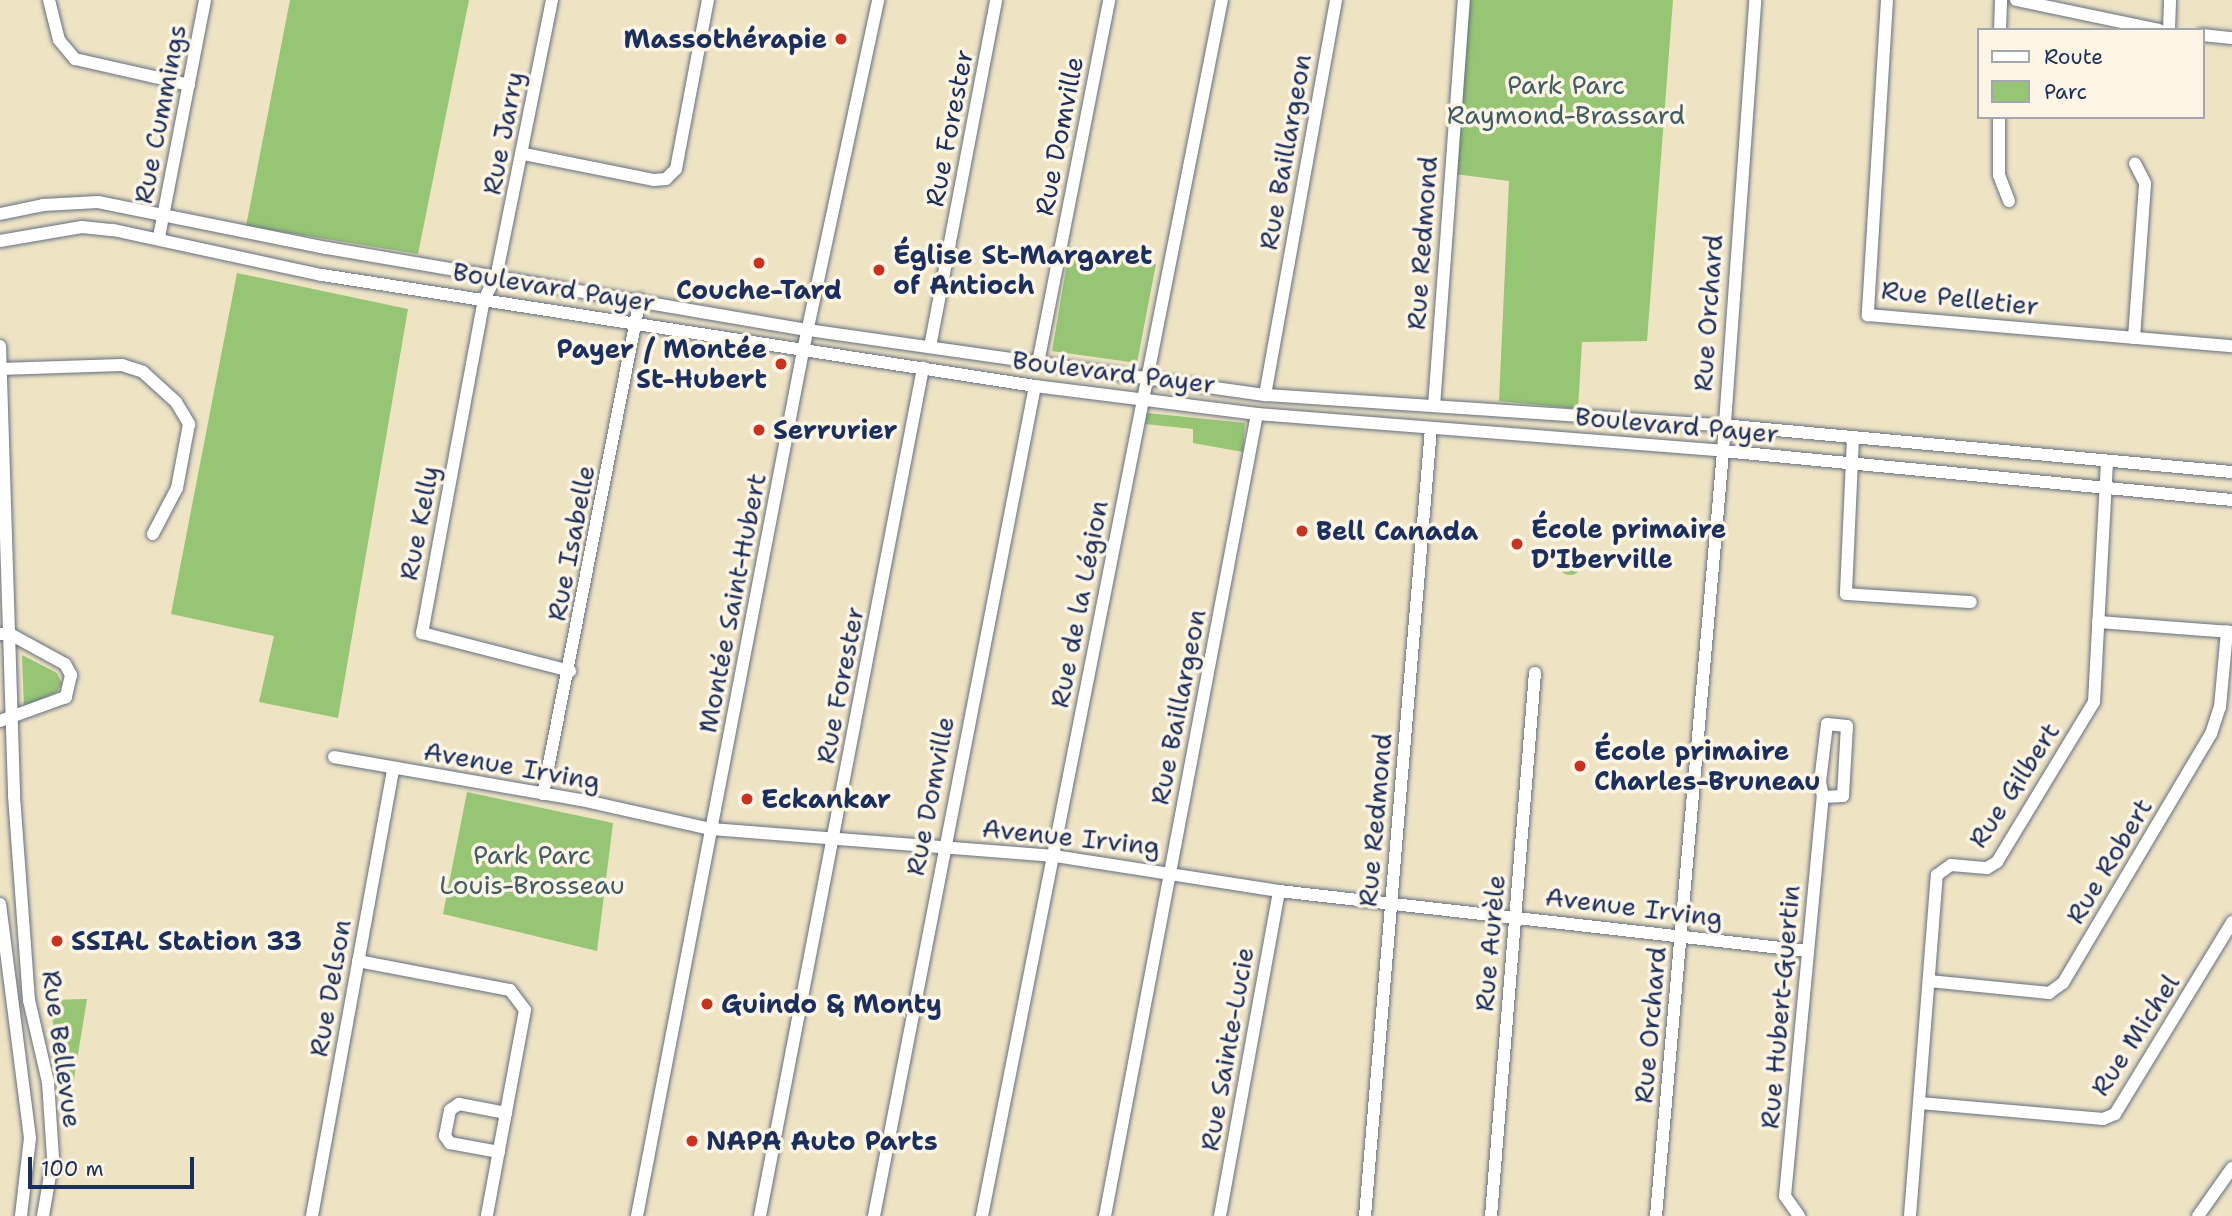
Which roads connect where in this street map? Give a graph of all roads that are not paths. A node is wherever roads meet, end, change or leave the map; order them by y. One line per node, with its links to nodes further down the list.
1 (49, 0): 21 (street)
2 (205, 0): 21 (street, Rue Cummings)
3 (552, 0): 23 (street, Rue Jarry)
4 (708, 0): 23 (street)
5 (878, 0): 34 (street, Montée Saint-Hubert)
6 (996, 0): 38 (street, Rue Forester)
7 (1109, 0): 40 (street, Rue Domville)
8 (1222, 0): 43 (street, Rue de la Légion)
9 (1336, 0): 45 (street, Rue Baillargeon)
10 (1464, 0): 47 (street, Rue Redmond)
11 (1755, 0): 49 (street, Rue Orchard)
12 (1887, 0): 35 (street, Rue Pelletier)
13 (2001, 0): 16 (street)
14 (2016, 0): 17 (street)
15 (2170, 0): 18 (street)
16 (2000, 28)
17 (2149, 28)
18 (2169, 28)
19 (2204, 35): 20 (street)
20 (2232, 38)
21 (189, 85): 27 (street, Rue Cummings)
22 (1999, 119): 25 (street)
23 (524, 154): 30 (street, Rue Jarry)
24 (2136, 163): 35 (street)
25 (2009, 201)
26 (0, 214): 27 (street, Boulevard Payer)
27 (164, 214): 28 (street, Rue Cummings); 30 (street, Boulevard Payer)
28 (159, 237): 29 (street, Boulevard Payer); 31 (street, Boulevard Payer)
29 (0, 241)
30 (497, 274): 31 (street, Rue Kelly); 32 (street, Boulevard Payer)
31 (484, 299): 33 (street, Boulevard Payer); 64 (street, Rue Kelly)
32 (640, 299): 33 (street, Rue Isabelle); 34 (street, Boulevard Payer)
33 (638, 323): 39 (street, Boulevard Payer); 64 (street, Rue Isabelle)
34 (808, 330): 38 (street, Boulevard Payer); 39 (street, Montée Saint-Hubert)
35 (2134, 338): 37 (street, Rue Pelletier)
36 (0, 346): 42 (street, Rue Bellevue)
37 (2232, 346)
38 (930, 347): 40 (street, Boulevard Payer)
39 (803, 351): 41 (street, Boulevard Payer); 71 (street, Montée Saint-Hubert)
40 (1038, 363): 43 (street, Boulevard Payer)
41 (923, 368): 44 (street, Boulevard Payer); 72 (street, Rue Forester)
42 (1, 369): 58 (street); 59 (street, Rue Bellevue)
43 (1147, 380): 45 (street, Boulevard Payer); 46 (street, Rue de la Légion)
44 (1035, 386): 46 (street, Boulevard Payer); 73 (street, Rue Domville)
45 (1265, 395): 47 (street, Boulevard Payer)
46 (1141, 399): 48 (street, Boulevard Payer); 74 (street, Rue de la Légion)
47 (1434, 405): 49 (street, Boulevard Payer)
48 (1257, 414): 50 (street, Boulevard Payer); 75 (street, Rue Baillargeon)
49 (1722, 425): 51 (street, Boulevard Payer); 52 (street, Rue Orchard)
50 (1431, 428): 52 (street, Boulevard Payer); 77 (street, Rue Redmond)
51 (1853, 438): 53 (street, Boulevard Payer); 54 (street)
52 (1723, 451): 54 (street, Boulevard Payer); 81 (street, Rue Orchard)
53 (2107, 461): 55 (street, Boulevard Payer); 56 (street, Rue Gilbert)
54 (1854, 464): 56 (street, Boulevard Payer); 60 (street)
55 (2232, 472)
56 (2108, 489): 57 (street, Boulevard Payer); 61 (street, Rue Gilbert)
57 (2232, 500)
58 (153, 534)
59 (4, 565): 63 (street, Rue Bellevue)
60 (1971, 601)
61 (2098, 622): 62 (street); 86 (street, Rue Gilbert)
62 (2230, 631): 86 (street, Rue Robert)
63 (5, 634): 66 (street, Rue Bellevue); 66 (street)
64 (569, 671): 69 (street, Rue Isabelle)
65 (1535, 673): 79 (street, Rue Aurèle)
66 (6, 720): 82 (street, Rue Bellevue)
67 (334, 757): 68 (street, Avenue Irving)
68 (393, 769): 69 (street, Avenue Irving); 85 (street, Rue Delson)
69 (543, 794): 71 (street, Avenue Irving)
70 (1823, 797): 70 (street, Rue Hubert-Guertin); 84 (street, Rue Hubert-Guertin)
71 (711, 829): 72 (street, Avenue Irving); 95 (street, Montée Saint-Hubert)
72 (834, 839): 73 (street, Avenue Irving); 96 (street, Rue Forester)
73 (943, 848): 74 (street, Avenue Irving); 97 (street, Rue Domville)
74 (1055, 856): 75 (street, Avenue Irving); 98 (street, Rue de la Légion)
75 (1170, 870): 76 (street, Avenue Irving); 99 (street, Rue Baillargeon)
76 (1279, 891): 77 (street, Avenue Irving); 100 (street, Rue Sainte-Lucie)
77 (1391, 901): 79 (street, Avenue Irving); 101 (street, Rue Redmond)
78 (0, 904): 83 (street, Rue Bellevue)
79 (1514, 915): 81 (street, Avenue Irving); 102 (street, Rue Aurèle)
80 (2232, 922): 87 (street, Rue Michel)
81 (1681, 937): 84 (street, Avenue Irving); 103 (street, Rue Orchard)
82 (26, 941): 83 (street); 92 (street, Rue Bellevue)
83 (2, 944): 91 (street, Rue Bellevue)
84 (1807, 951): 104 (street, Rue Hubert-Guertin)
85 (358, 961): 88 (street); 93 (street, Rue Delson)
86 (1929, 981): 87 (street, Rue Gilbert)
87 (1920, 1103): 105 (street, Rue Gilbert)
88 (506, 1113): 89 (street); 89 (street)
89 (499, 1152): 94 (street)
90 (2232, 1168): 106 (street)
91 (21, 1216)
92 (43, 1216)
93 (312, 1216)
94 (487, 1216)
95 (637, 1216)
96 (760, 1216)
97 (874, 1216)
98 (982, 1216)
99 (1105, 1216)
100 (1220, 1216)
101 (1365, 1216)
102 (1491, 1216)
103 (1656, 1216)
104 (1799, 1216)
105 (1910, 1216)
106 (2198, 1216)

